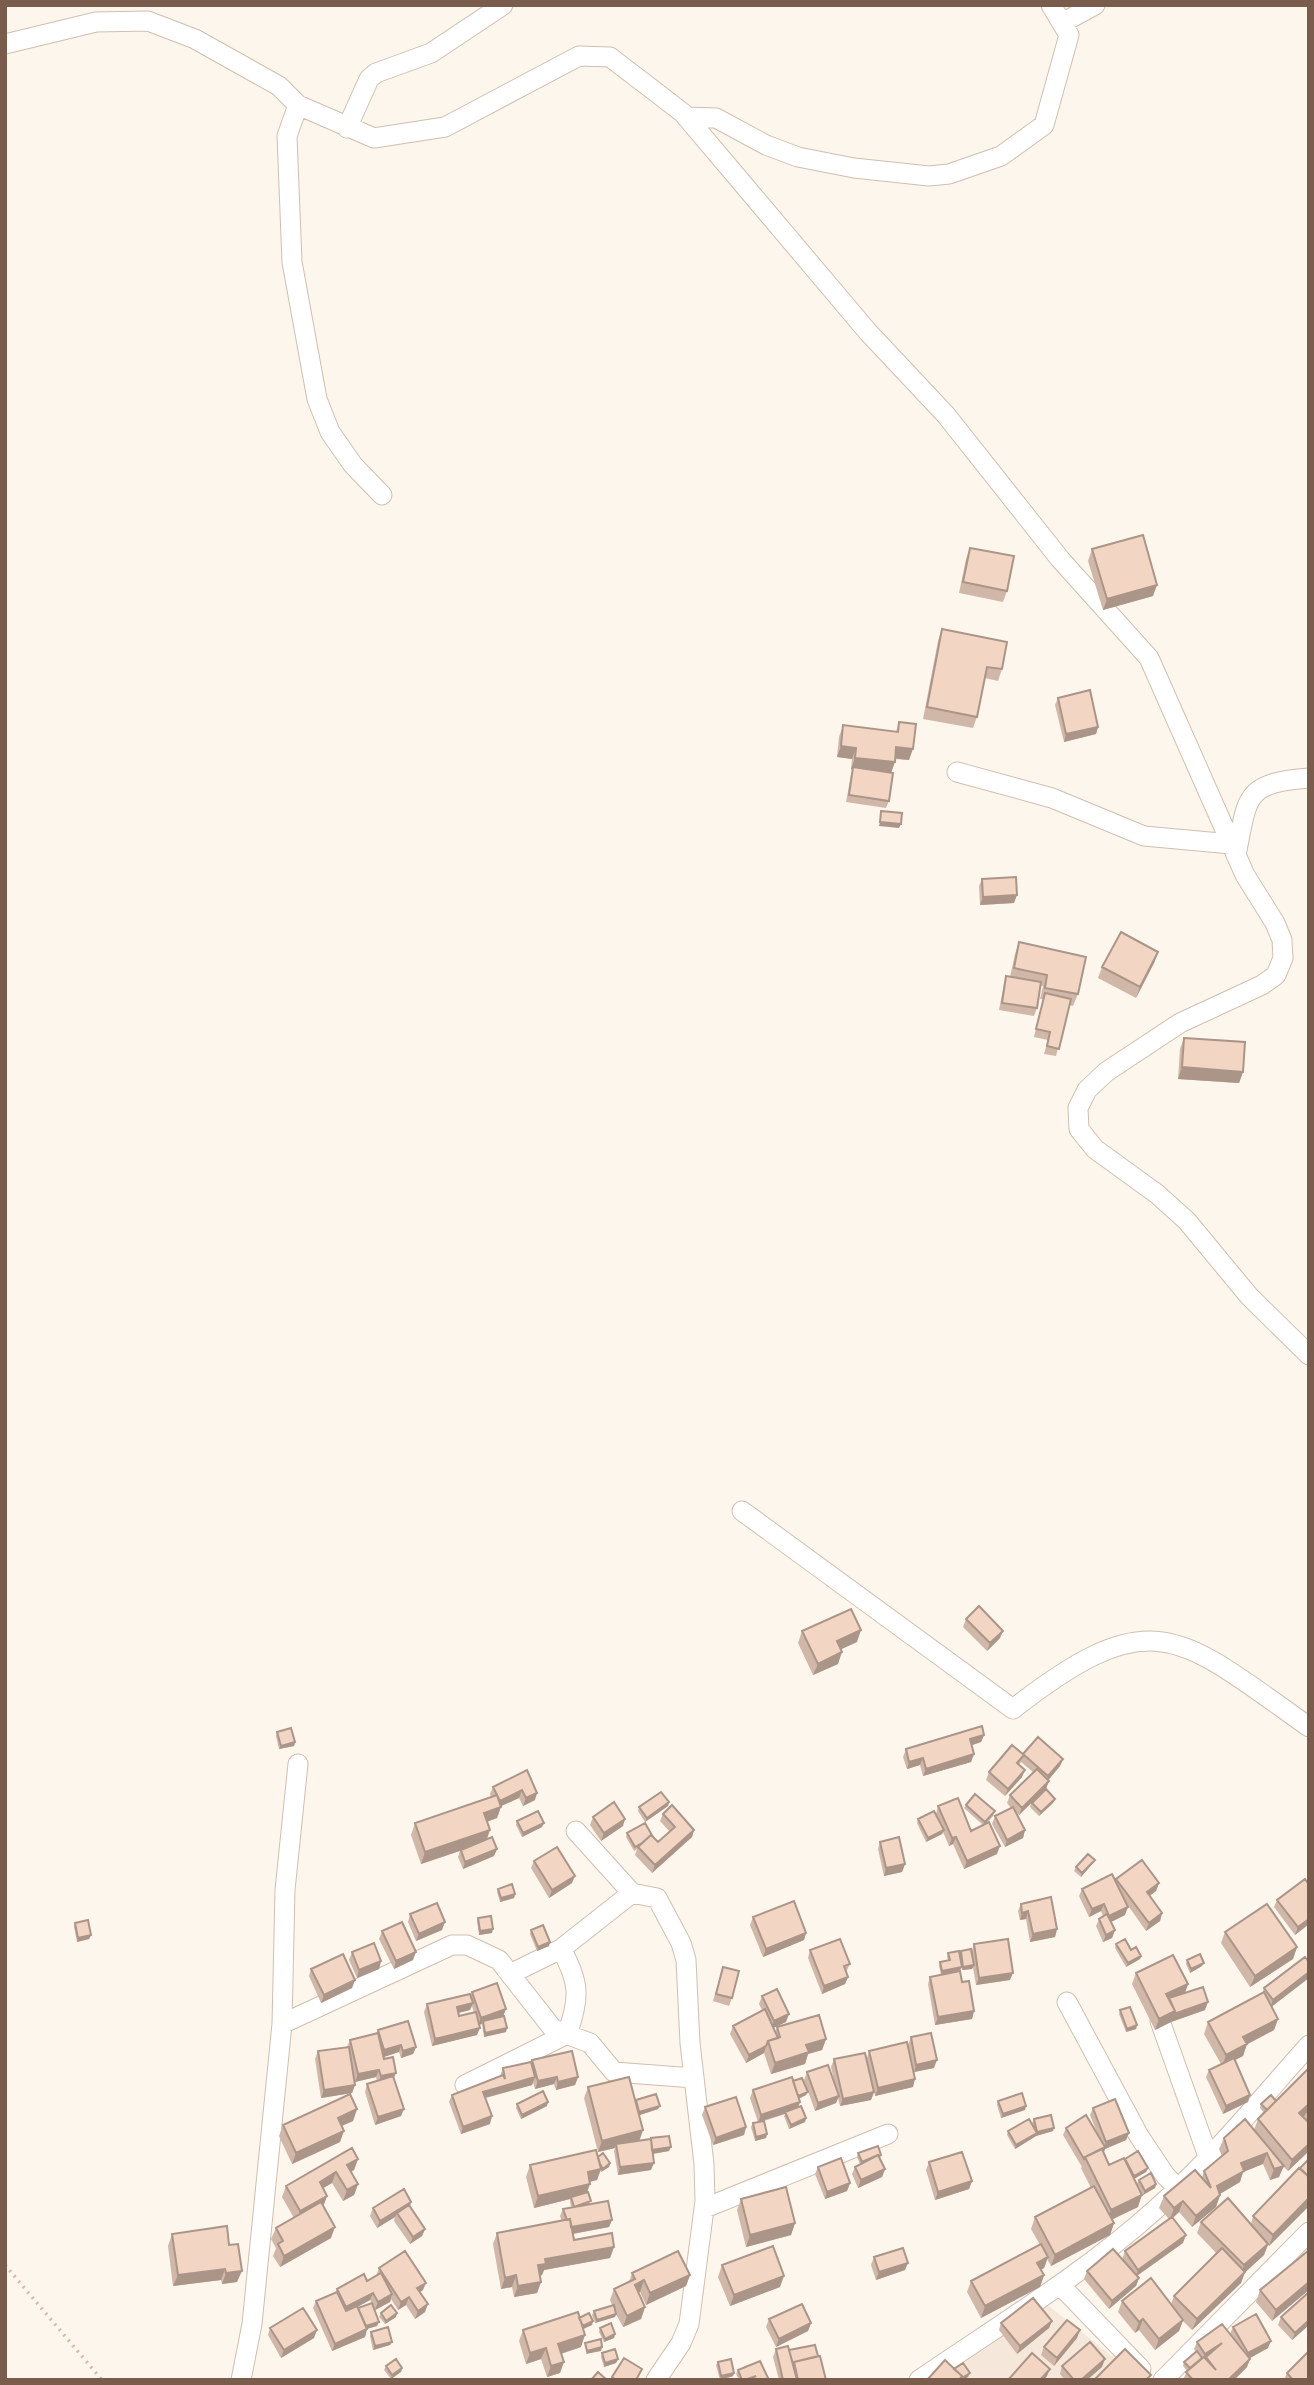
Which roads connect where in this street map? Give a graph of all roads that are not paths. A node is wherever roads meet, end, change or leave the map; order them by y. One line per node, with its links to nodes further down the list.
1 (503, 5): 9 (street)
2 (1051, 5): 5 (street)
3 (1095, 5): 5 (street)
4 (152, 14): 6 (street); 7 (street)
5 (1062, 23): 8 (street)
6 (5, 44)
7 (298, 105): 9 (street); 10 (street)
8 (685, 117): 9 (street); 13 (street)
9 (347, 128)
10 (382, 495)
11 (957, 772): 13 (street)
12 (1309, 778): 13 (street)
13 (1234, 849): 14 (street)
14 (1309, 1354)
15 (742, 1511): 16 (street)
16 (1309, 1727)
17 (298, 1764): 24 (street)
18 (576, 1831): 19 (street)
19 (632, 1893): 20 (street); 27 (street)
20 (561, 1949): 21 (street); 25 (street)
21 (509, 1974): 24 (street); 25 (street)
22 (1067, 2002): 31 (street)
23 (1160, 2021): 30 (street)
24 (282, 2024): 35 (street)
25 (567, 2034): 27 (street); 28 (street)
26 (1309, 2045): 30 (street)
27 (694, 2078): 32 (street)
28 (466, 2085)
29 (888, 2134): 32 (street)
30 (1209, 2159): 31 (street)
31 (1178, 2189): 34 (street)
32 (705, 2208): 36 (street)
33 (1306, 2241): 39 (street)
34 (1060, 2285): 37 (street); 38 (street)
35 (241, 2380)
36 (656, 2380)
37 (919, 2380)
38 (1152, 2380)
39 (1163, 2380)

